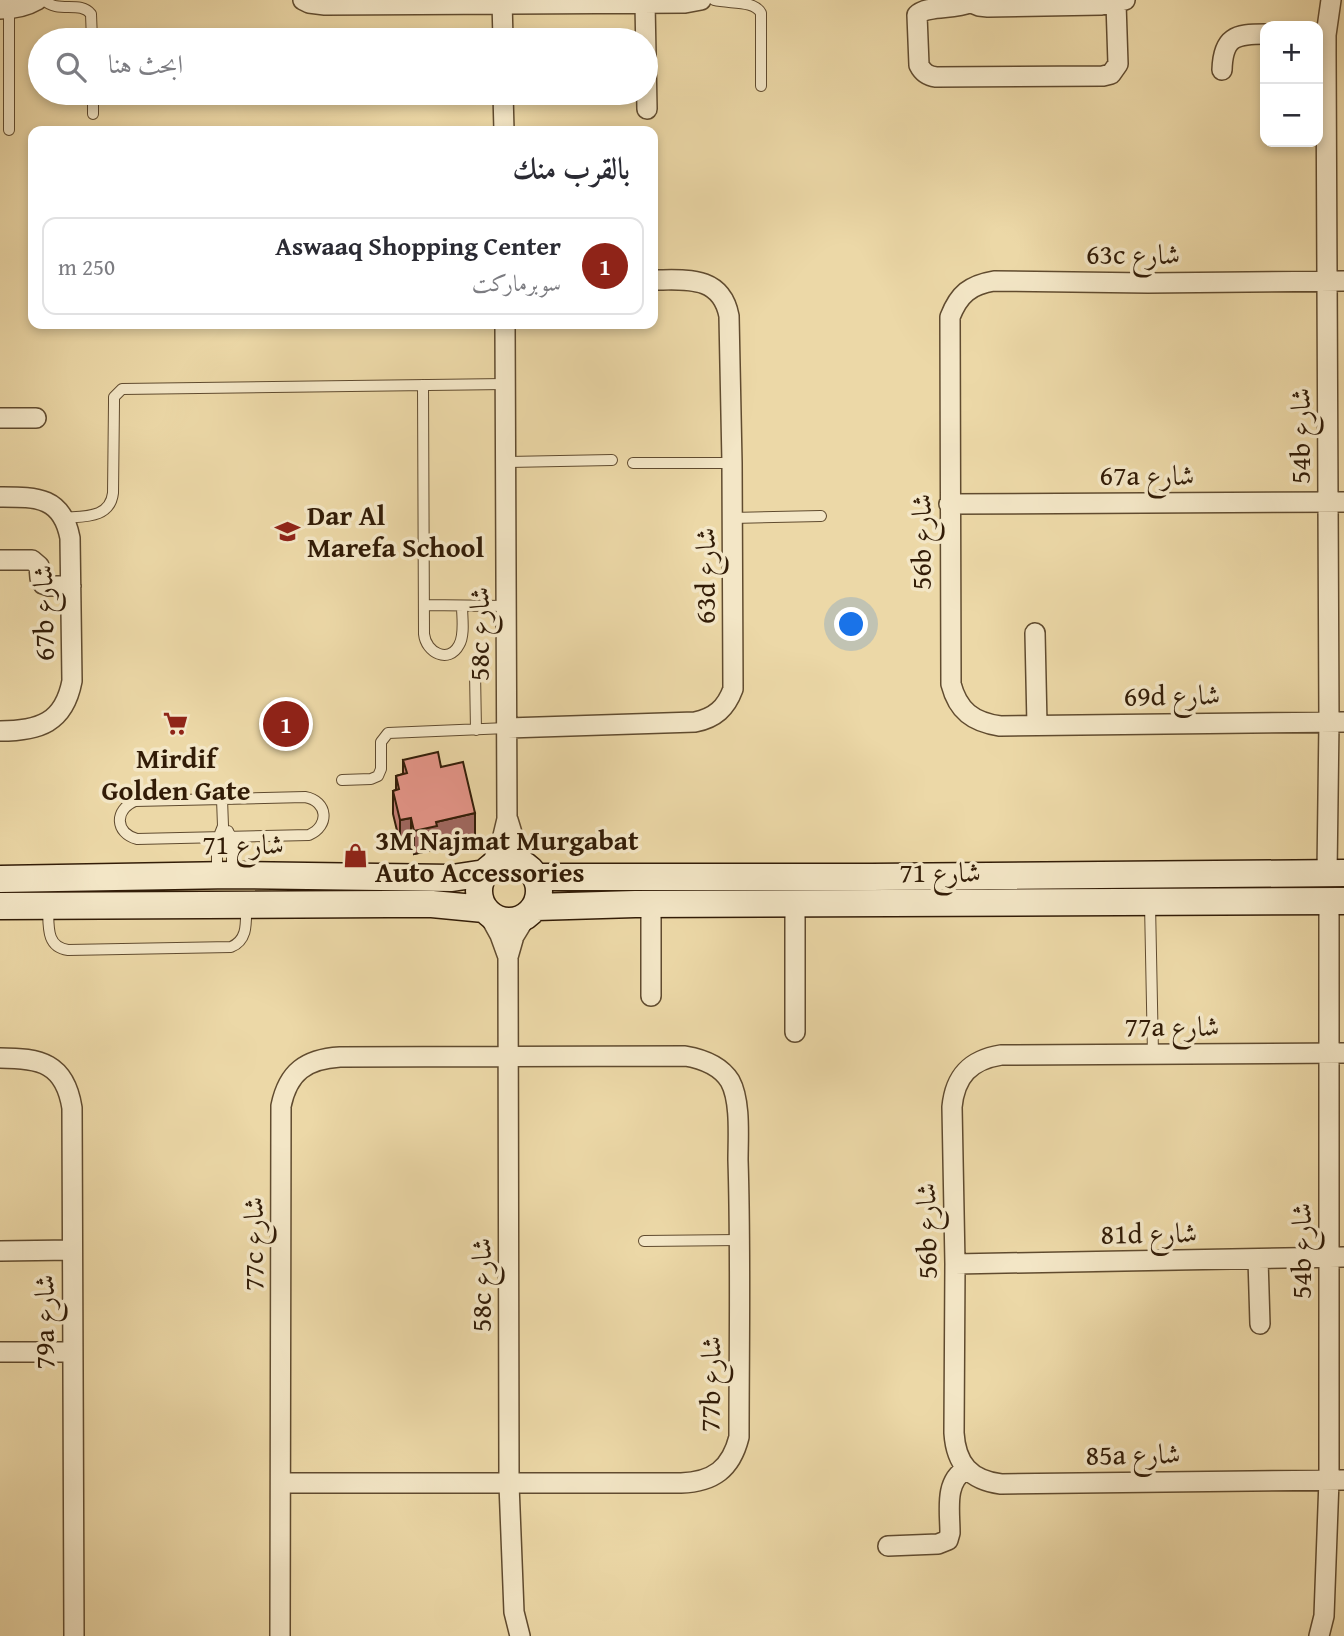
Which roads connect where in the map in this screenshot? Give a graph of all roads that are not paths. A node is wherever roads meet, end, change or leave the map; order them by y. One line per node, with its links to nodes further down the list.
1 (37, 0): 11 (street)
2 (44, 0): 12 (lane)
3 (303, 0): 8 (street)
4 (701, 0): 10 (street)
5 (714, 0): 19 (lane)
6 (1331, 0): 15 (street, 54b شارع)
7 (966, 1): 9 (street); 9 (street)
8 (502, 2): 10 (street); 13 (street)
9 (1120, 2)
10 (646, 3): 14 (street)
11 (4, 9): 26 (lane)
12 (92, 28)
13 (503, 28)
14 (646, 28)
15 (1323, 31)
16 (1260, 34): 18 (street)
17 (1323, 54): 28 (street, 54b شارع)
18 (1222, 70)
19 (761, 86)
20 (93, 105): 24 (lane)
21 (503, 105): 25 (street)
22 (647, 105): 23 (street)
23 (647, 109)
24 (93, 114)
25 (504, 126)
26 (9, 130)
27 (658, 280): 38 (street, 63d شارع)
28 (1335, 281): 30 (street, 63c شارع); 40 (street, 54b شارع)
29 (505, 329): 31 (street, 58c شارع)
30 (950, 329): 41 (street, 56b شارع)
31 (505, 384): 32 (lane); 36 (street, 58c شارع)
32 (423, 385): 43 (lane); 47 (lane)
33 (0, 418): 34 (street)
34 (36, 418)
35 (612, 460): 36 (lane)
36 (506, 462): 49 (street, 58c شارع)
37 (633, 463): 38 (lane)
38 (732, 463): 44 (street, 63d شارع)
39 (0, 497): 43 (street)
40 (1336, 502): 41 (street, 67a شارع); 52 (street, 54b شارع)
41 (949, 504): 54 (street, 56b شارع)
42 (821, 516): 44 (lane)
43 (63, 518): 46 (street, 67b شارع)
44 (732, 518): 55 (street, 63d شارع)
45 (0, 560): 46 (street)
46 (71, 586): 57 (street, 67b شارع)
47 (425, 605): 48 (lane); 48 (lane)
48 (462, 606): 49 (lane)
49 (506, 606): 55 (street, 58c شارع)
50 (1035, 633): 53 (street)
51 (475, 672): 56 (lane)
52 (1336, 722): 53 (street, 69d شارع); 66 (street, 54b شارع)
53 (1037, 725): 54 (street, 69d شارع)
54 (1000, 726)
55 (507, 728): 56 (lane); 60 (street, 58c شارع)
56 (476, 730): 58 (lane)
57 (0, 731)
58 (342, 780)
59 (222, 799): 61 (lane); 62 (lane); 63 (lane)
60 (508, 819): 64 (street, 58c شارع); 65 (street, 58c شارع)
61 (223, 826): 62 (lane); 63 (lane)
62 (230, 836): 63 (lane); 67 (lane)
63 (218, 837): 67 (lane)
64 (487, 870): 65 (street); 67 (street, شارع 71); 76 (street)
65 (531, 872): 66 (street, شارع 71); 77 (street)
66 (1336, 873)
67 (225, 875): 68 (street, شارع 71)
68 (0, 879)
69 (1337, 902): 70 (street, شارع 71); 81 (street, 54b شارع)
70 (1150, 903): 73 (street, شارع 71); 82 (lane)
71 (246, 904): 75 (street); 75 (lane); 76 (street)
72 (650, 904): 73 (street, شارع 71); 77 (street, شارع 71); 79 (street)
73 (795, 904): 80 (street)
74 (0, 906): 75 (street)
75 (48, 906)
76 (486, 912): 77 (street); 78 (street, 58c شارع)
77 (530, 912): 78 (street, 58c شارع)
78 (508, 957): 84 (street, 58c شارع)
79 (651, 996)
80 (796, 1032)
81 (1336, 1053): 82 (street, 77a شارع); 90 (street, 54b شارع)
82 (1153, 1054): 83 (street, 77a شارع)
83 (1001, 1055): 92 (street, 56b شارع)
84 (509, 1057): 86 (street, 77b شارع); 98 (street, 77c شارع); 99 (street, 58c شارع)
85 (0, 1058): 88 (street, 79a شارع)
86 (739, 1240): 87 (lane); 99 (street, 77b شارع)
87 (644, 1241)
88 (72, 1250): 89 (street); 95 (street, 79a شارع)
89 (0, 1251)
90 (1336, 1258): 91 (street, 81d شارع); 97 (street, 54b شارع)
91 (1258, 1259): 92 (street, 81d شارع); 93 (street)
92 (955, 1264): 96 (street, 56b شارع)
93 (1259, 1324)
94 (0, 1352): 95 (street)
95 (72, 1352): 102 (street, 79a شارع)
96 (966, 1469): 97 (street, 85a شارع); 100 (street)
97 (1337, 1480): 101 (street, 54b شارع)
98 (281, 1483): 99 (street, 77b شارع); 103 (street, 77c شارع)
99 (509, 1485): 104 (street, 58c شارع)
100 (888, 1546)
101 (1323, 1634)
102 (74, 1636)
103 (280, 1636)
104 (520, 1636)

